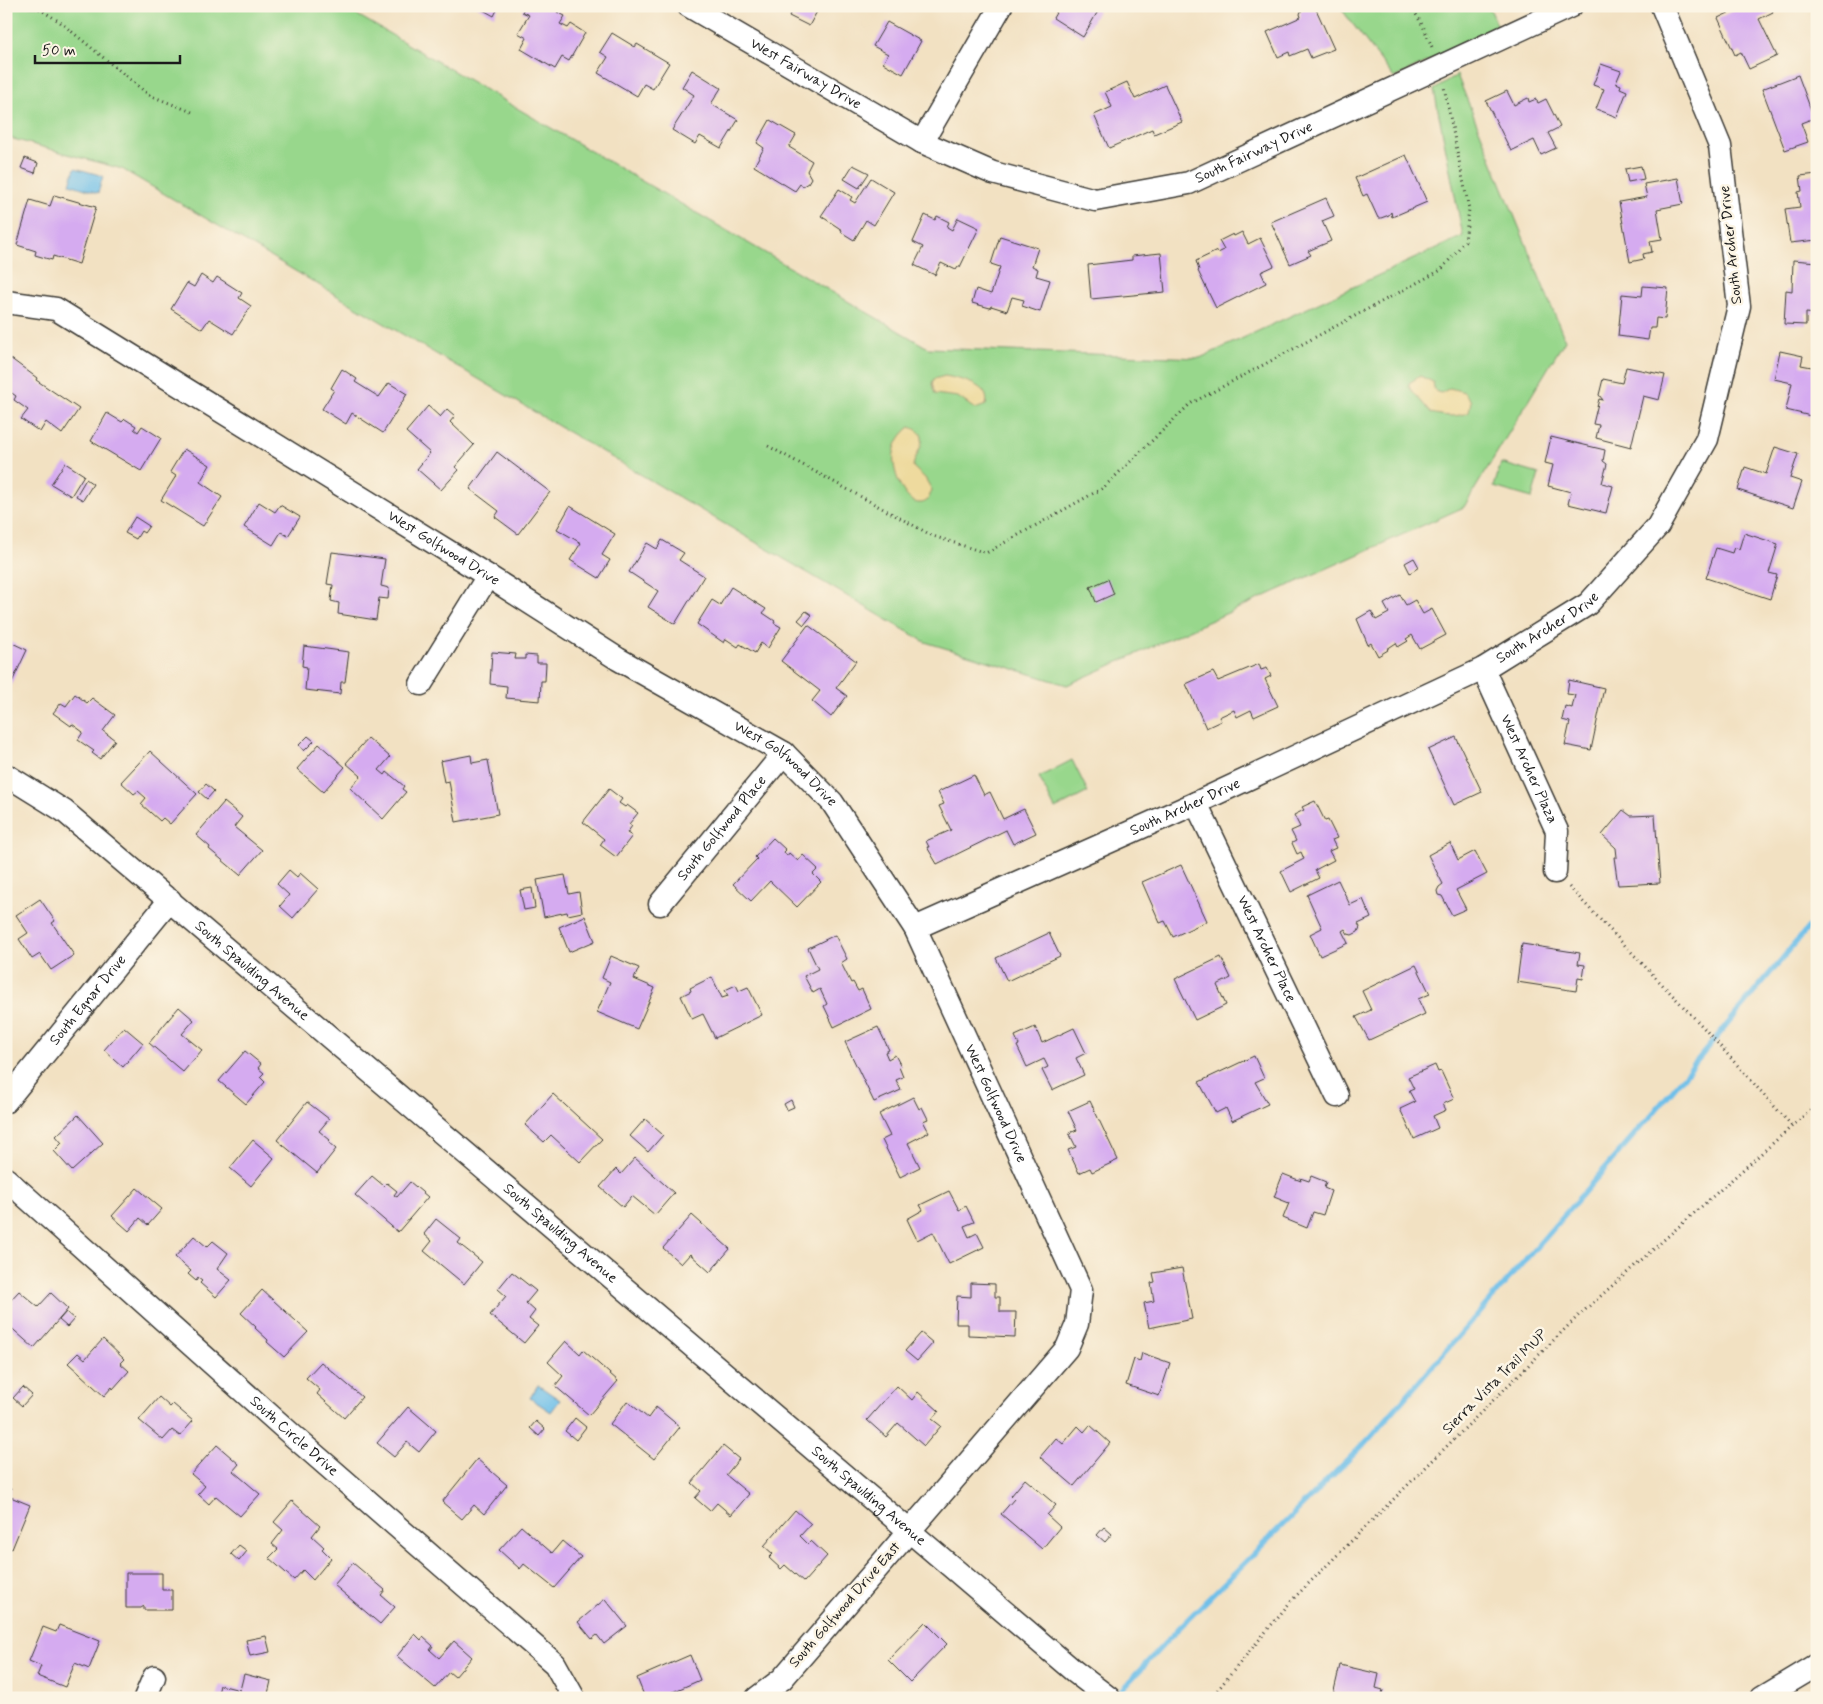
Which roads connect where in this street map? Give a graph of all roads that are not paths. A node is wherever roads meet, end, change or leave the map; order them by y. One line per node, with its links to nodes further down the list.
1 (689, 6): 5 (street, West Fairway Drive)
2 (1001, 6): 5 (street)
3 (1571, 6): 5 (street, South Fairway Drive)
4 (1662, 6): 8 (street, South Archer Drive)
5 (922, 142)
6 (6, 302): 7 (street, West Golfwood Drive)
7 (488, 576): 9 (street); 10 (street, West Golfwood Drive)
8 (1483, 669): 12 (street, South Archer Drive); 13 (street, West Archer Plaza)
9 (421, 684)
10 (784, 753): 15 (street, South Golfwood Place); 16 (street, West Golfwood Drive)
11 (6, 775): 14 (street, South Spaulding Avenue)
12 (1196, 803): 16 (street, South Archer Drive); 17 (street, West Archer Place)
13 (1555, 872)
14 (170, 900): 18 (street, South Egnar Drive); 20 (street, South Spaulding Avenue)
15 (660, 904)
16 (915, 928): 20 (street, West Golfwood Drive)
17 (1337, 1096)
18 (6, 1101)
19 (6, 1179): 24 (street, South Circle Drive)
20 (909, 1531): 25 (street, South Golfwood Drive East); 26 (street, South Spaulding Avenue)
21 (1817, 1665): 27 (street)
22 (154, 1677): 23 (street)
23 (145, 1698)
24 (574, 1698)
25 (758, 1698)
26 (1110, 1698)
27 (1762, 1698)

